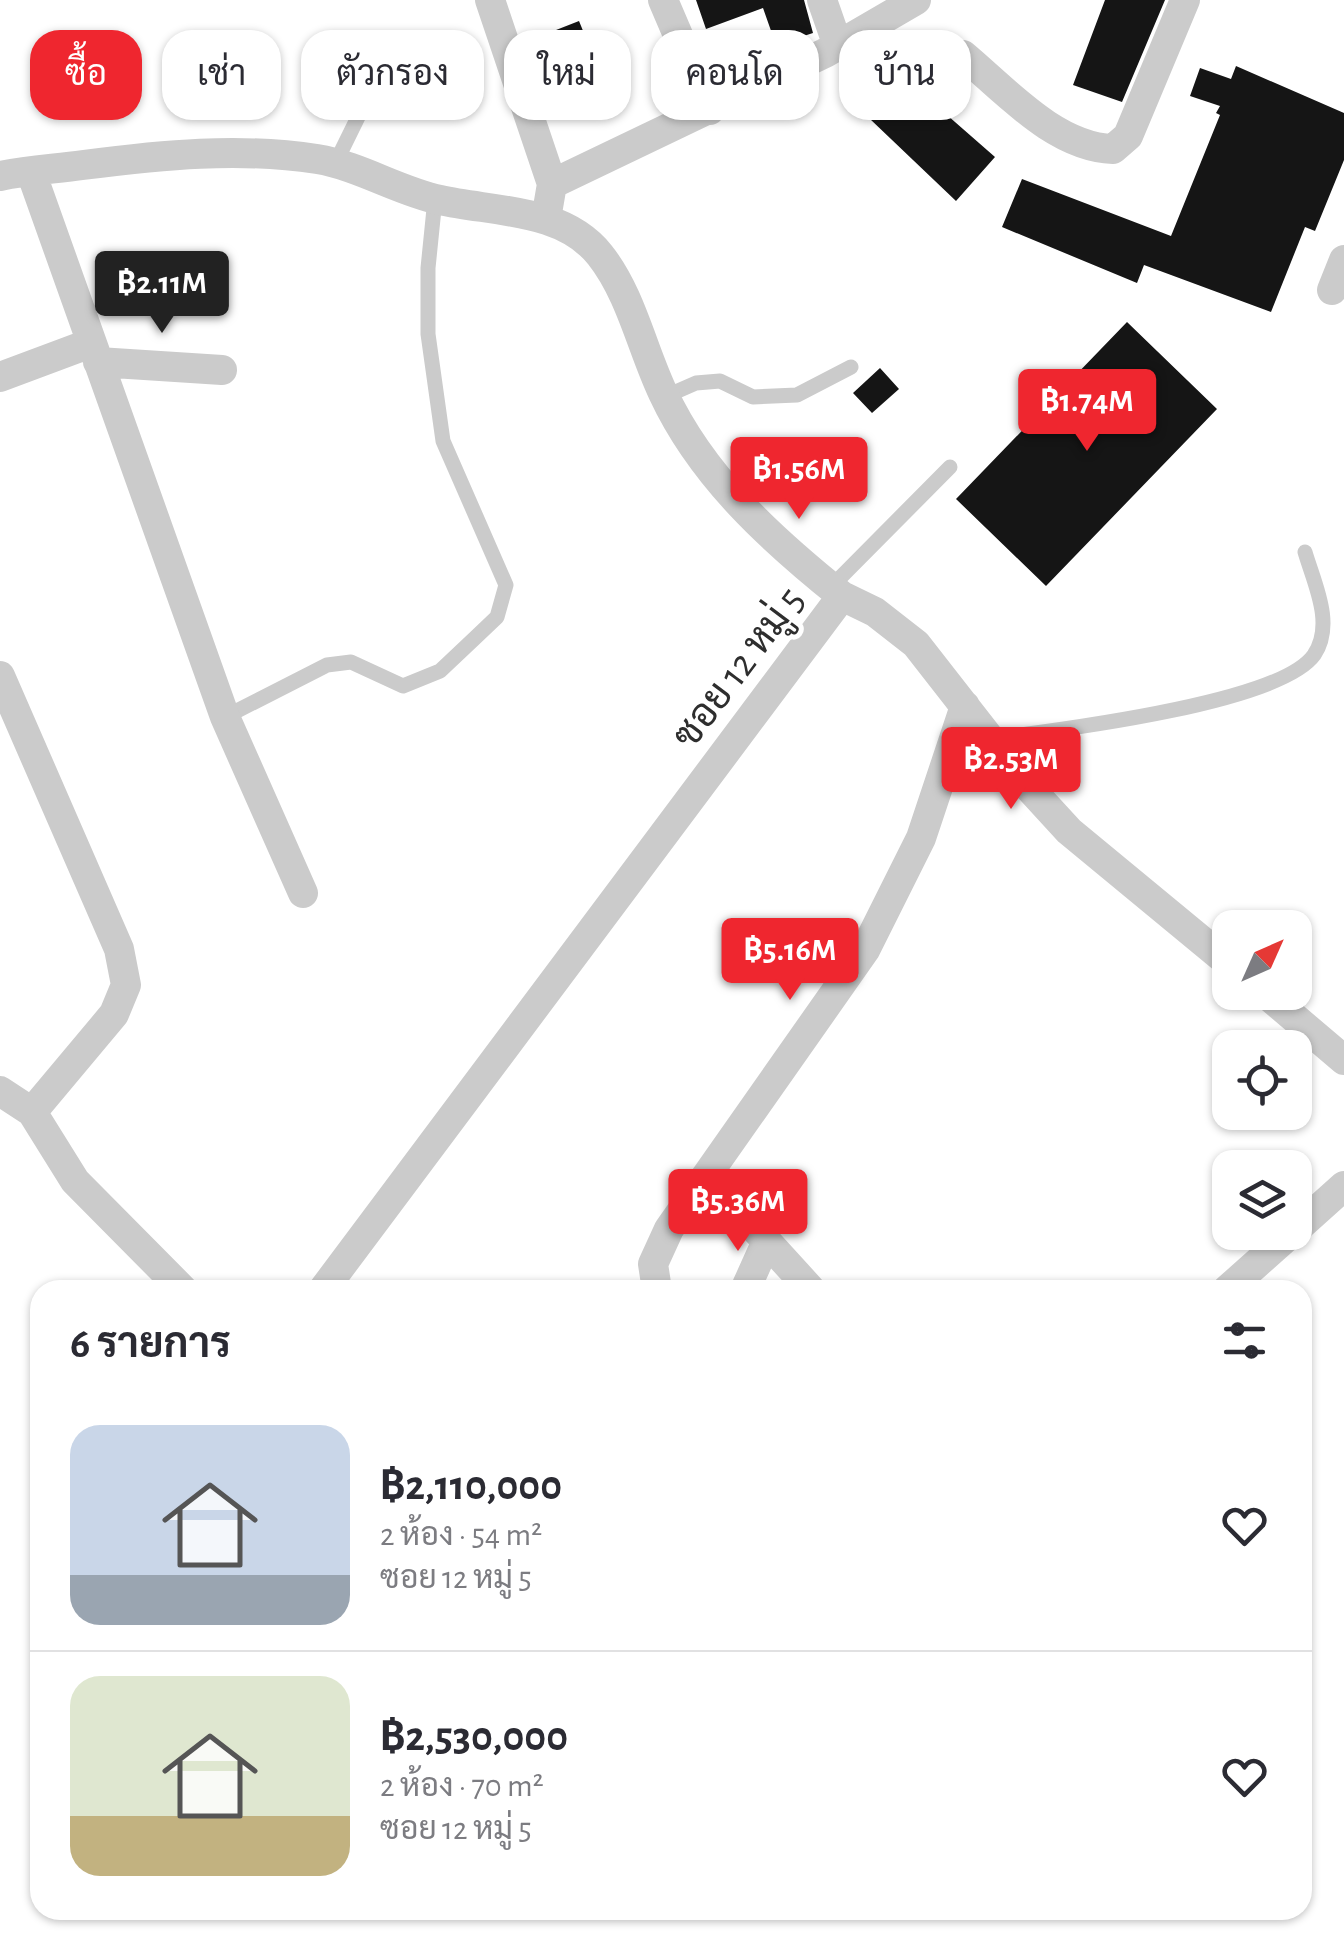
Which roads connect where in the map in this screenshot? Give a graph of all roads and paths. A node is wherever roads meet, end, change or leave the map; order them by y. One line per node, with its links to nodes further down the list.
1 (490, 0): 15 (street)
2 (662, 0): 6 (street)
3 (822, 0): 7 (street)
4 (916, 0): 7 (street)
5 (1185, 0): 9 (street)
6 (675, 30)
7 (838, 46): 8 (street)
8 (819, 56)
9 (971, 62)
10 (357, 120): 12 (lane)
11 (689, 120): 15 (street)
12 (336, 164): 13 (street, ซอย 12 หมู่ 5); 16 (street, ซอย 12 หมู่ 5)
13 (31, 172): 14 (street, ซอย 12 หมู่ 5); 20 (street)
14 (0, 176)
15 (552, 184): 17 (street)
16 (435, 199): 17 (street, ซอย 12 หมู่ 5); 30 (lane)
17 (546, 219): 24 (street, ซอย 12 หมู่ 5)
18 (1344, 260): 19 (street)
19 (1332, 290)
20 (94, 353): 22 (street); 23 (street); 30 (street)
21 (852, 367): 24 (lane)
22 (222, 370)
23 (0, 377)
24 (664, 396): 27 (street, ซอย 12 หมู่ 5)
25 (950, 467): 27 (lane)
26 (1305, 552): 31 (lane)
27 (837, 592): 29 (street); 44 (street, ซอย 12 หมู่ 5)
28 (0, 676): 37 (street)
29 (964, 706): 31 (street); 38 (street)
30 (225, 717): 32 (street)
31 (990, 739): 33 (street)
32 (304, 892)
33 (1212, 949)
34 (1285, 1010): 35 (street)
35 (1344, 1060)
36 (0, 1091): 37 (street)
37 (32, 1112): 43 (street)
38 (708, 1178): 41 (street); 45 (street)
39 (1344, 1186): 40 (street)
40 (1312, 1215)
41 (766, 1242): 46 (street); 47 (street)
42 (1272, 1250): 48 (street)
43 (173, 1280)
44 (330, 1280)
45 (655, 1280)
46 (749, 1280)
47 (802, 1280)
48 (1238, 1280)

